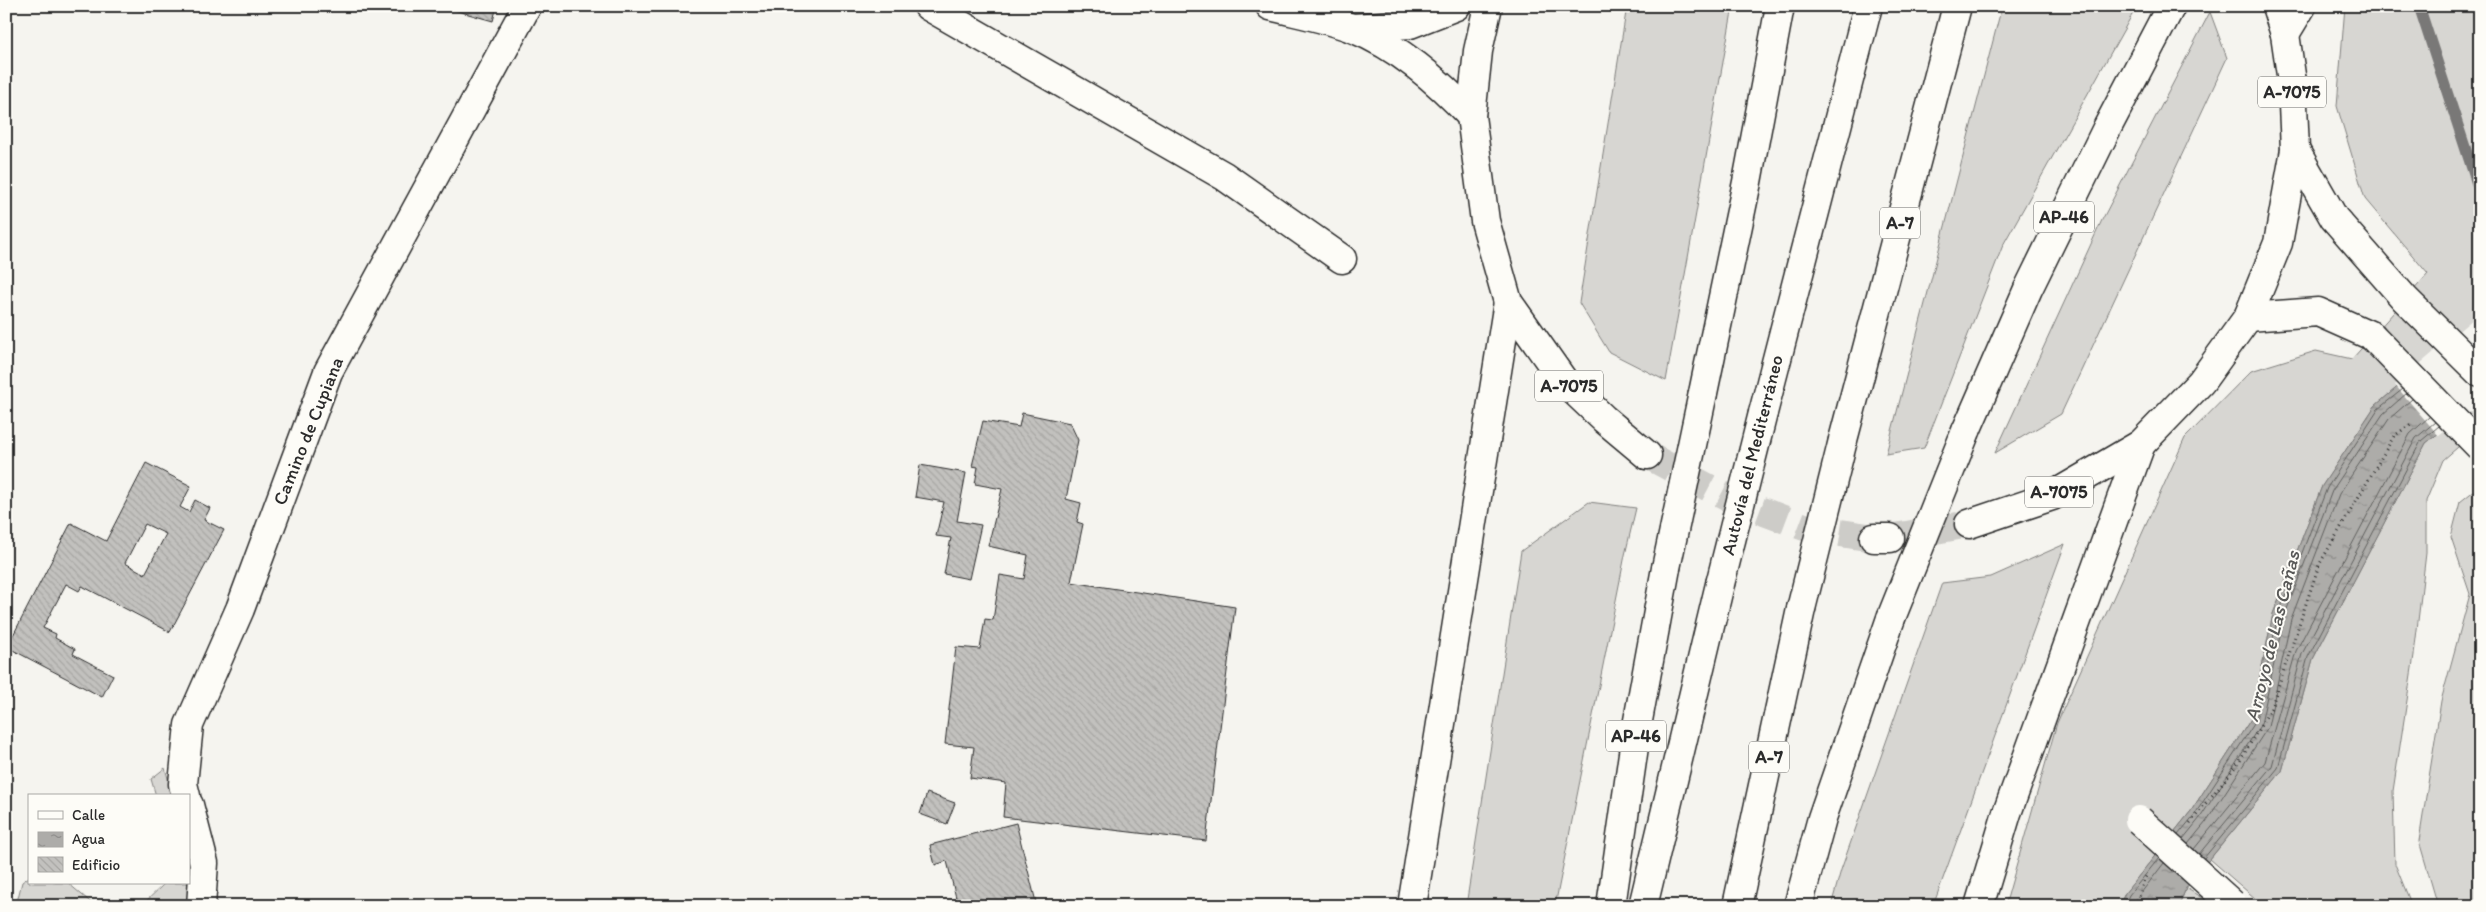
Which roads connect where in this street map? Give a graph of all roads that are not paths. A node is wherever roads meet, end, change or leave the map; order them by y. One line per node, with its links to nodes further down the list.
1 (526, 6): 24 (main road, Camino de Cupiana)
2 (928, 6): 16 (main road)
3 (1270, 6): 12 (main road)
4 (1456, 6): 12 (main road)
5 (1488, 6): 14 (main road, A-7075)
6 (1780, 6): 30 (main road, AP-46, bridge)
7 (1868, 6): 31 (main road, Autovía del Mediterráneo, bridge)
8 (1957, 6): 32 (main road, A-7, bridge)
9 (2171, 6): 33 (main road, AP-46, bridge)
10 (2276, 6): 13 (main road, A-7075)
11 (2302, 6): 13 (main road)
12 (1352, 28): 14 (main road)
13 (2285, 34): 15 (main road, A-7075)
14 (1471, 116): 17 (main road, A-7075)
15 (2295, 150): 18 (main road, A-7075); 19 (main road, A-7075)
16 (1342, 259)
17 (1508, 302): 22 (main road, A-7075); 29 (main road)
18 (2248, 317): 20 (main road, A-7075); 21 (main road, bridge)
19 (2480, 373)
20 (2141, 444): 23 (main road, A-7075); 34 (main road)
21 (2480, 447)
22 (1647, 455)
23 (1968, 524)
24 (186, 794)
25 (190, 809): 28 (main road)
26 (2139, 820): 27 (main road, bridge)
27 (2232, 904)
28 (201, 906)
29 (1412, 906)
30 (1611, 906)
31 (1642, 906)
32 (1737, 906)
33 (1798, 906)
34 (1979, 906)

